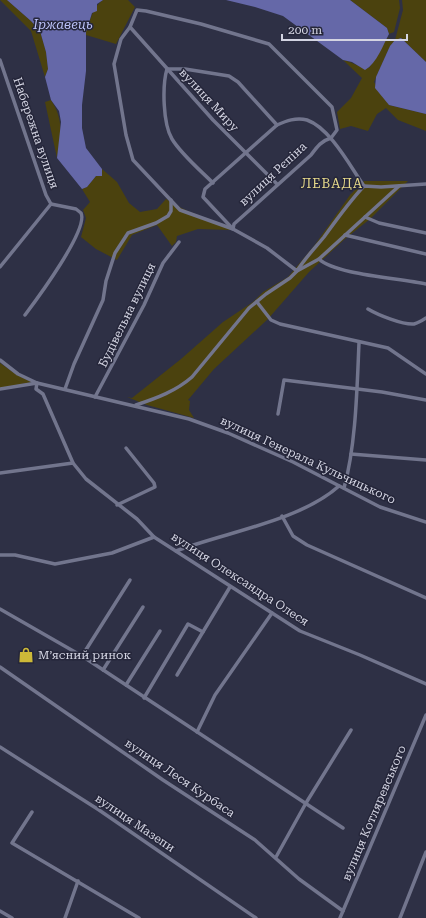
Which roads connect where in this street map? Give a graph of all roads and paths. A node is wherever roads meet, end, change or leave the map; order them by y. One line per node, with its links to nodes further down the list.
1 (130, 27): 3 (street, вулиця Миру); 5 (street); 12 (street)
2 (0, 60): 13 (street, Набережна вулиця)
3 (167, 69): 4 (street); 6 (street, вулиця Миру); 7 (street)
4 (277, 125): 5 (street); 6 (street)
5 (331, 138): 8 (street, вулиця Рєпіна); 10 (street)
6 (246, 152): 7 (street); 8 (street, вулиця Миру)
7 (212, 183): 17 (street)
8 (277, 184): 17 (street, вулиця Рєпіна)
9 (426, 184): 11 (street)
10 (364, 186): 11 (street); 24 (street)
11 (399, 186): 16 (street)
12 (171, 200): 14 (street); 15 (street)
13 (51, 204): 23 (street, Набережна вулиця); 28 (street)
14 (180, 210): 15 (street); 17 (street)
15 (170, 213): 34 (street)
16 (365, 217): 18 (street); 19 (street)
17 (233, 229): 24 (street)
18 (426, 233)
19 (345, 235): 21 (street); 22 (street)
20 (179, 242): 37 (street, Будівельна вулиця)
21 (426, 254)
22 (319, 259): 24 (street); 25 (street)
23 (0, 267)
24 (297, 271): 26 (street)
25 (426, 284)
26 (257, 302): 30 (street); 39 (street)
27 (368, 309): 29 (street)
28 (25, 315)
29 (426, 318)
30 (360, 343): 32 (street); 35 (street)
31 (0, 360): 33 (street, вулиця Генерала Кульчицького)
32 (426, 374)
33 (37, 383): 34 (street, вулиця Генерала Кульчицького); 36 (street); 44 (street, вулиця Олександра Олеся)
34 (65, 389): 37 (street, вулиця Генерала Кульчицького)
35 (357, 389): 38 (street); 40 (street); 42 (street)
36 (0, 390)
37 (95, 398): 39 (street, вулиця Генерала Кульчицького)
38 (426, 400)
39 (135, 406): 46 (street, вулиця Генерала Кульчицького)
40 (278, 414)
41 (126, 448): 48 (street)
42 (351, 454): 43 (street); 47 (street)
43 (426, 460)
44 (74, 463): 45 (street); 48 (street, вулиця Олександра Олеся)
45 (0, 473)
46 (339, 486): 47 (street, вулиця Генерала Кульчицького); 49 (street)
47 (344, 488): 50 (street, вулиця Генерала Кульчицького)
48 (117, 505): 51 (street, вулиця Олександра Олеся)
49 (282, 516): 52 (street); 56 (street)
50 (426, 522)
51 (154, 537): 52 (street, вулиця Олександра Олеся); 53 (street)
52 (176, 551): 55 (street, вулиця Олександра Олеся)
53 (0, 555)
54 (130, 580): 62 (street)
55 (230, 587): 59 (street, вулиця Олександра Олеся); 61 (street)
56 (426, 598)
57 (143, 607): 64 (street)
58 (0, 609): 62 (street)
59 (272, 613): 66 (street, вулиця Олександра Олеся); 71 (street)
60 (160, 631): 67 (street)
61 (203, 632): 65 (street); 68 (street)
62 (82, 656): 64 (street)
63 (0, 667): 77 (street, вулиця Леся Курбаса)
64 (103, 670): 67 (street)
65 (177, 675)
66 (426, 684)
67 (126, 685): 68 (street)
68 (144, 698): 71 (street)
69 (426, 715): 80 (street, вулиця Котляревського)
70 (351, 730): 73 (street)
71 (197, 732): 73 (street)
72 (0, 747): 84 (street, вулиця Мазепи)
73 (306, 803): 75 (street); 77 (street)
74 (32, 812): 78 (street)
75 (343, 828)
76 (426, 852): 86 (street)
77 (276, 857): 80 (street, вулиця Леся Курбаса)
78 (78, 881): 82 (street); 83 (street)
79 (0, 911): 81 (street)
80 (343, 911): 85 (street, вулиця Котляревського)
81 (12, 918)
82 (65, 918)
83 (140, 918)
84 (256, 918)
85 (340, 918)
86 (400, 918)

